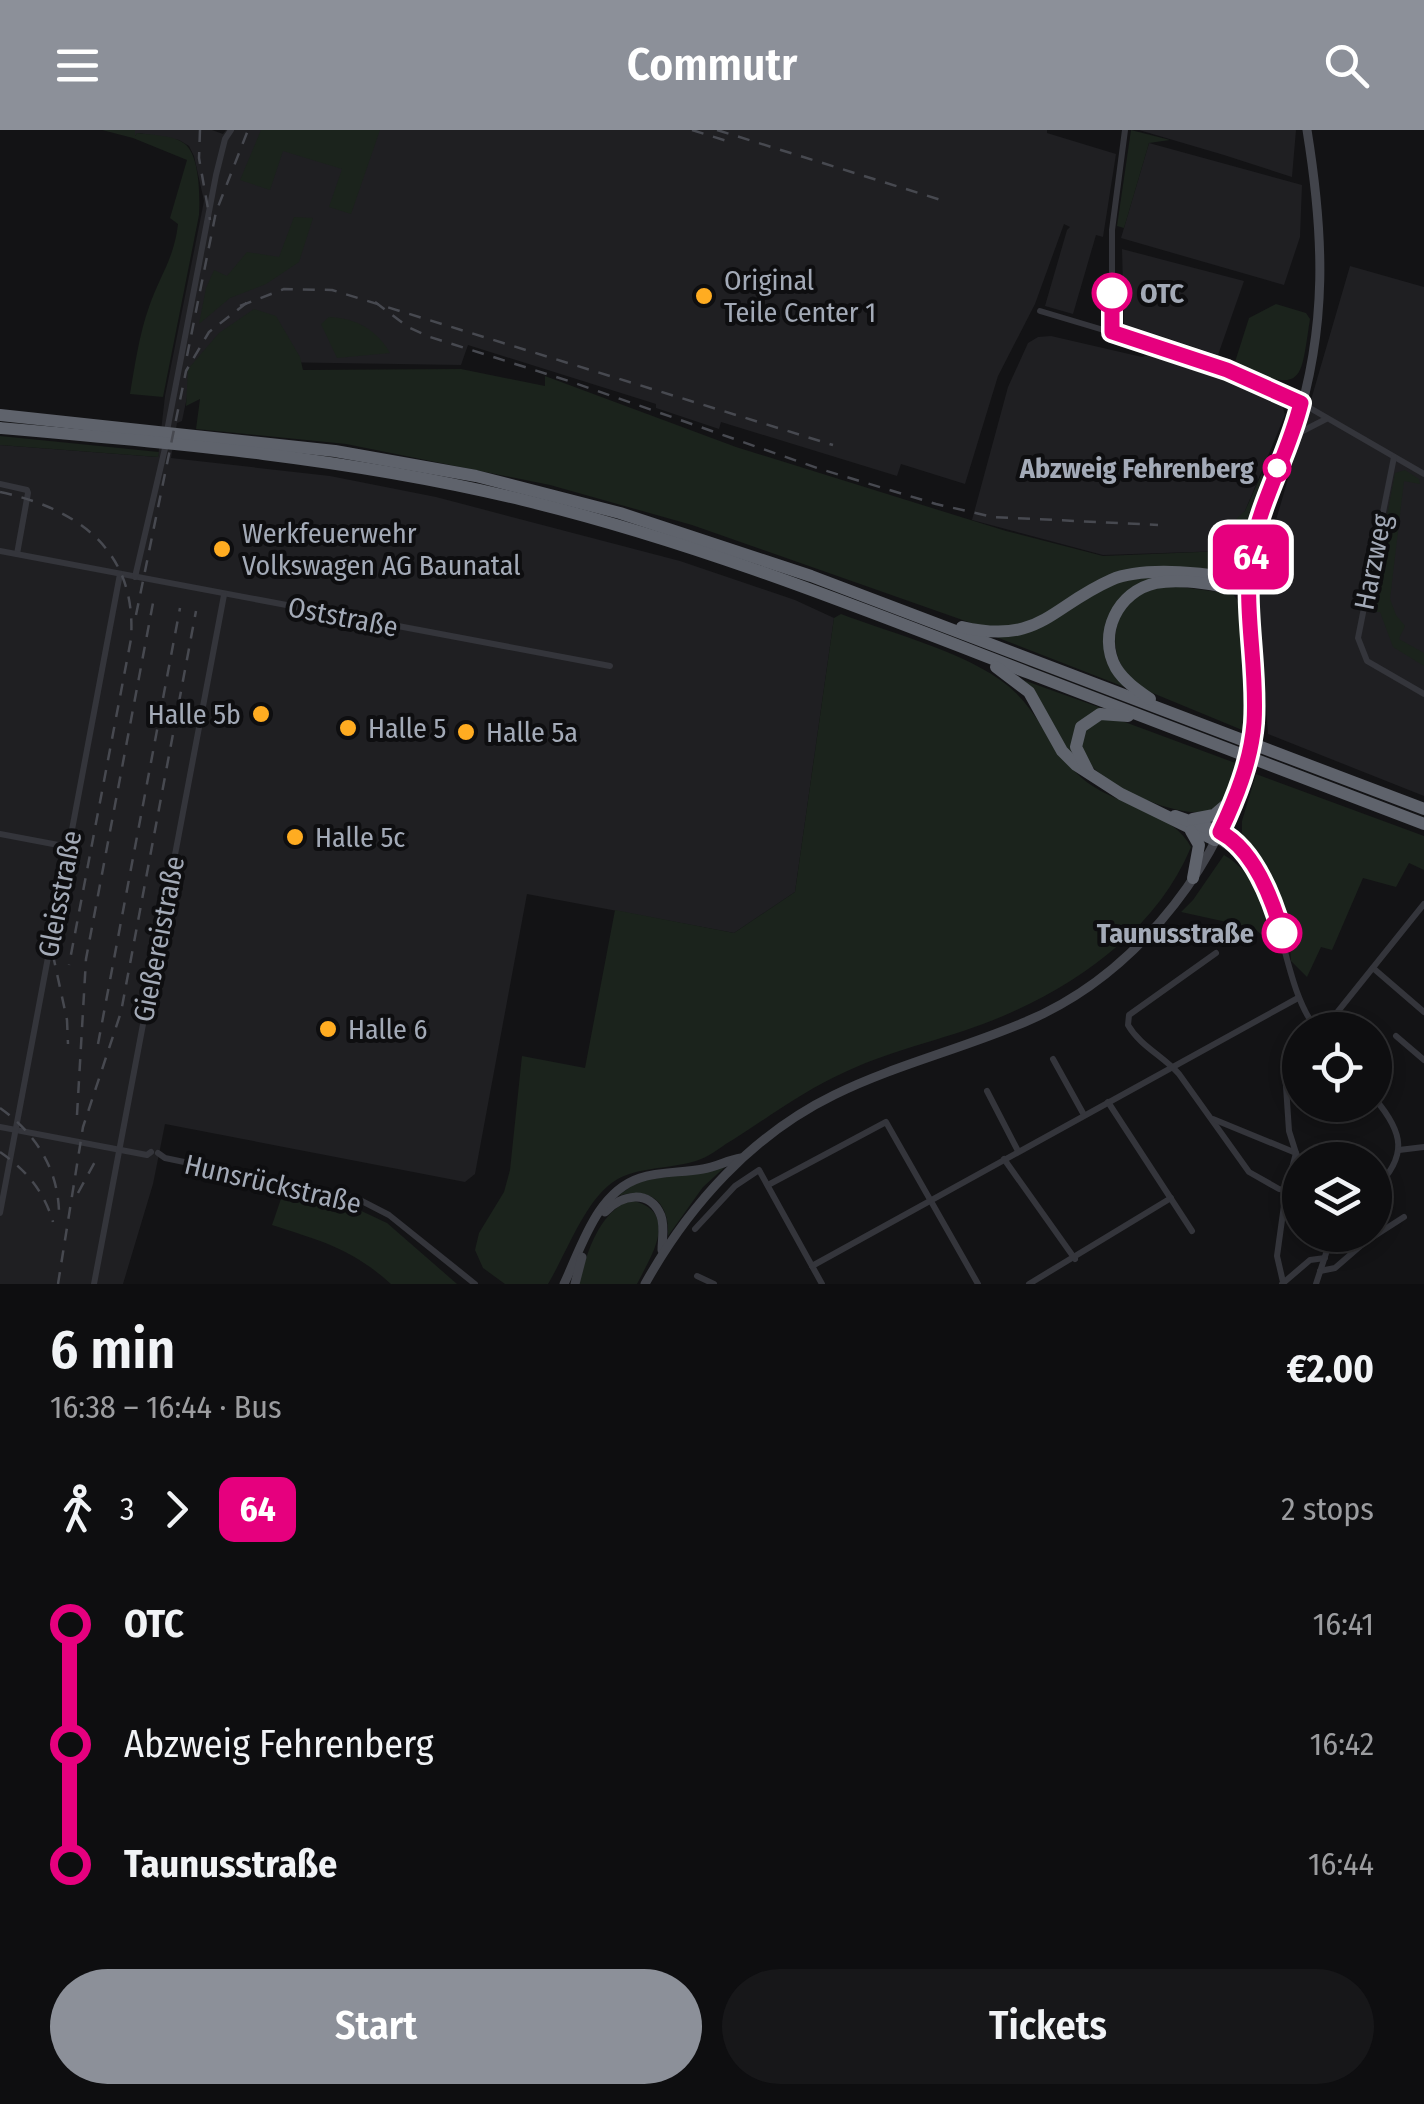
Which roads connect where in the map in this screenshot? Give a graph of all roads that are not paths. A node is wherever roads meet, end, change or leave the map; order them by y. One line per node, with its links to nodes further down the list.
1 (230, 130): 20 (street)
2 (1125, 130): 5 (street)
3 (1306, 130): 6 (main road)
4 (1040, 311): 5 (street)
5 (1112, 332): 6 (street)
6 (1301, 403): 8 (street); 11 (main road)
7 (0, 415): 10 (highway)
8 (1328, 418): 11 (street); 13 (street)
9 (0, 428): 10 (highway)
10 (142, 434): 12 (highway)
11 (1291, 438): 16 (main road)
12 (190, 440): 24 (highway); 25 (highway)
13 (1394, 457): 14 (street); 27 (street, Harzweg)
14 (1424, 474)
15 (0, 484): 18 (street)
16 (1252, 546): 21 (highway); 22 (main road)
17 (0, 551): 18 (street, Oststraße)
18 (17, 554): 19 (street, Oststraße)
19 (120, 574): 20 (street, Oststraße); 37 (street, Gleisstraße)
20 (135, 577): 23 (street, Oststraße)
21 (1220, 577): 22 (highway); 24 (highway)
22 (1248, 587): 28 (highway); 31 (main road)
23 (224, 594): 26 (street, Oststraße); 58 (street, Gießereistraße)
24 (920, 618): 28 (highway)
25 (980, 654): 29 (highway); 30 (highway)
26 (610, 666)
27 (1424, 694)
28 (1173, 714): 32 (highway)
29 (1153, 720): 30 (highway); 34 (highway)
30 (1093, 777): 33 (highway)
31 (1235, 796): 33 (highway); 36 (main road)
32 (1424, 809)
33 (1190, 824): 36 (highway); 38 (highway)
34 (1424, 824)
35 (0, 834): 37 (street)
36 (1217, 836): 38 (main road); 42 (street)
37 (69, 848): 56 (street, Gleisstraße)
38 (1192, 878): 62 (main road)
39 (1424, 904): 41 (street)
40 (1216, 952): 49 (street)
41 (1374, 968): 44 (street); 45 (street)
42 (1298, 998): 43 (street); 49 (street)
43 (1308, 1012)
44 (1336, 1012)
45 (1424, 1012)
46 (1396, 1036): 48 (street)
47 (1053, 1060): 52 (street)
48 (1424, 1060)
49 (1173, 1066): 51 (street); 53 (street)
50 (987, 1091): 61 (street)
51 (1108, 1102): 52 (street); 67 (street)
52 (1084, 1115): 61 (street)
53 (1212, 1119): 59 (street); 66 (street)
54 (1392, 1122): 60 (street)
55 (0, 1127): 56 (street, Hunsrückstraße)
56 (16, 1130): 58 (street, Hunsrückstraße); 69 (street, Gleisstraße)
57 (1424, 1147): 60 (street)
58 (119, 1150): 82 (street, Gießereistraße); 83 (street, Hunsrückstraße)
59 (1282, 1150)
60 (1399, 1150): 64 (street)
61 (1018, 1151): 63 (street)
62 (744, 1157): 75 (main road); 84 (main road)
63 (1004, 1159): 68 (street); 77 (street)
64 (1392, 1166)
65 (768, 1185): 68 (street); 72 (street); 78 (street)
66 (1282, 1190)
67 (1171, 1198): 73 (street); 77 (street)
68 (932, 1200): 78 (street); 89 (street)
69 (0, 1213)
70 (1404, 1218): 79 (street)
71 (1282, 1224): 81 (street)
72 (695, 1230)
73 (1192, 1231)
74 (1327, 1252): 76 (street)
75 (662, 1253): 85 (main road); 86 (main road)
76 (1325, 1258): 79 (street); 81 (street)
77 (1075, 1259): 90 (street)
78 (812, 1266): 88 (street)
79 (1320, 1272): 91 (street)
80 (697, 1276): 87 (street)
81 (1282, 1283)
82 (94, 1284)
83 (475, 1284)
84 (564, 1284)
85 (575, 1284)
86 (645, 1284)
87 (714, 1284)
88 (822, 1284)
89 (978, 1284)
90 (1029, 1284)
91 (1316, 1284)

